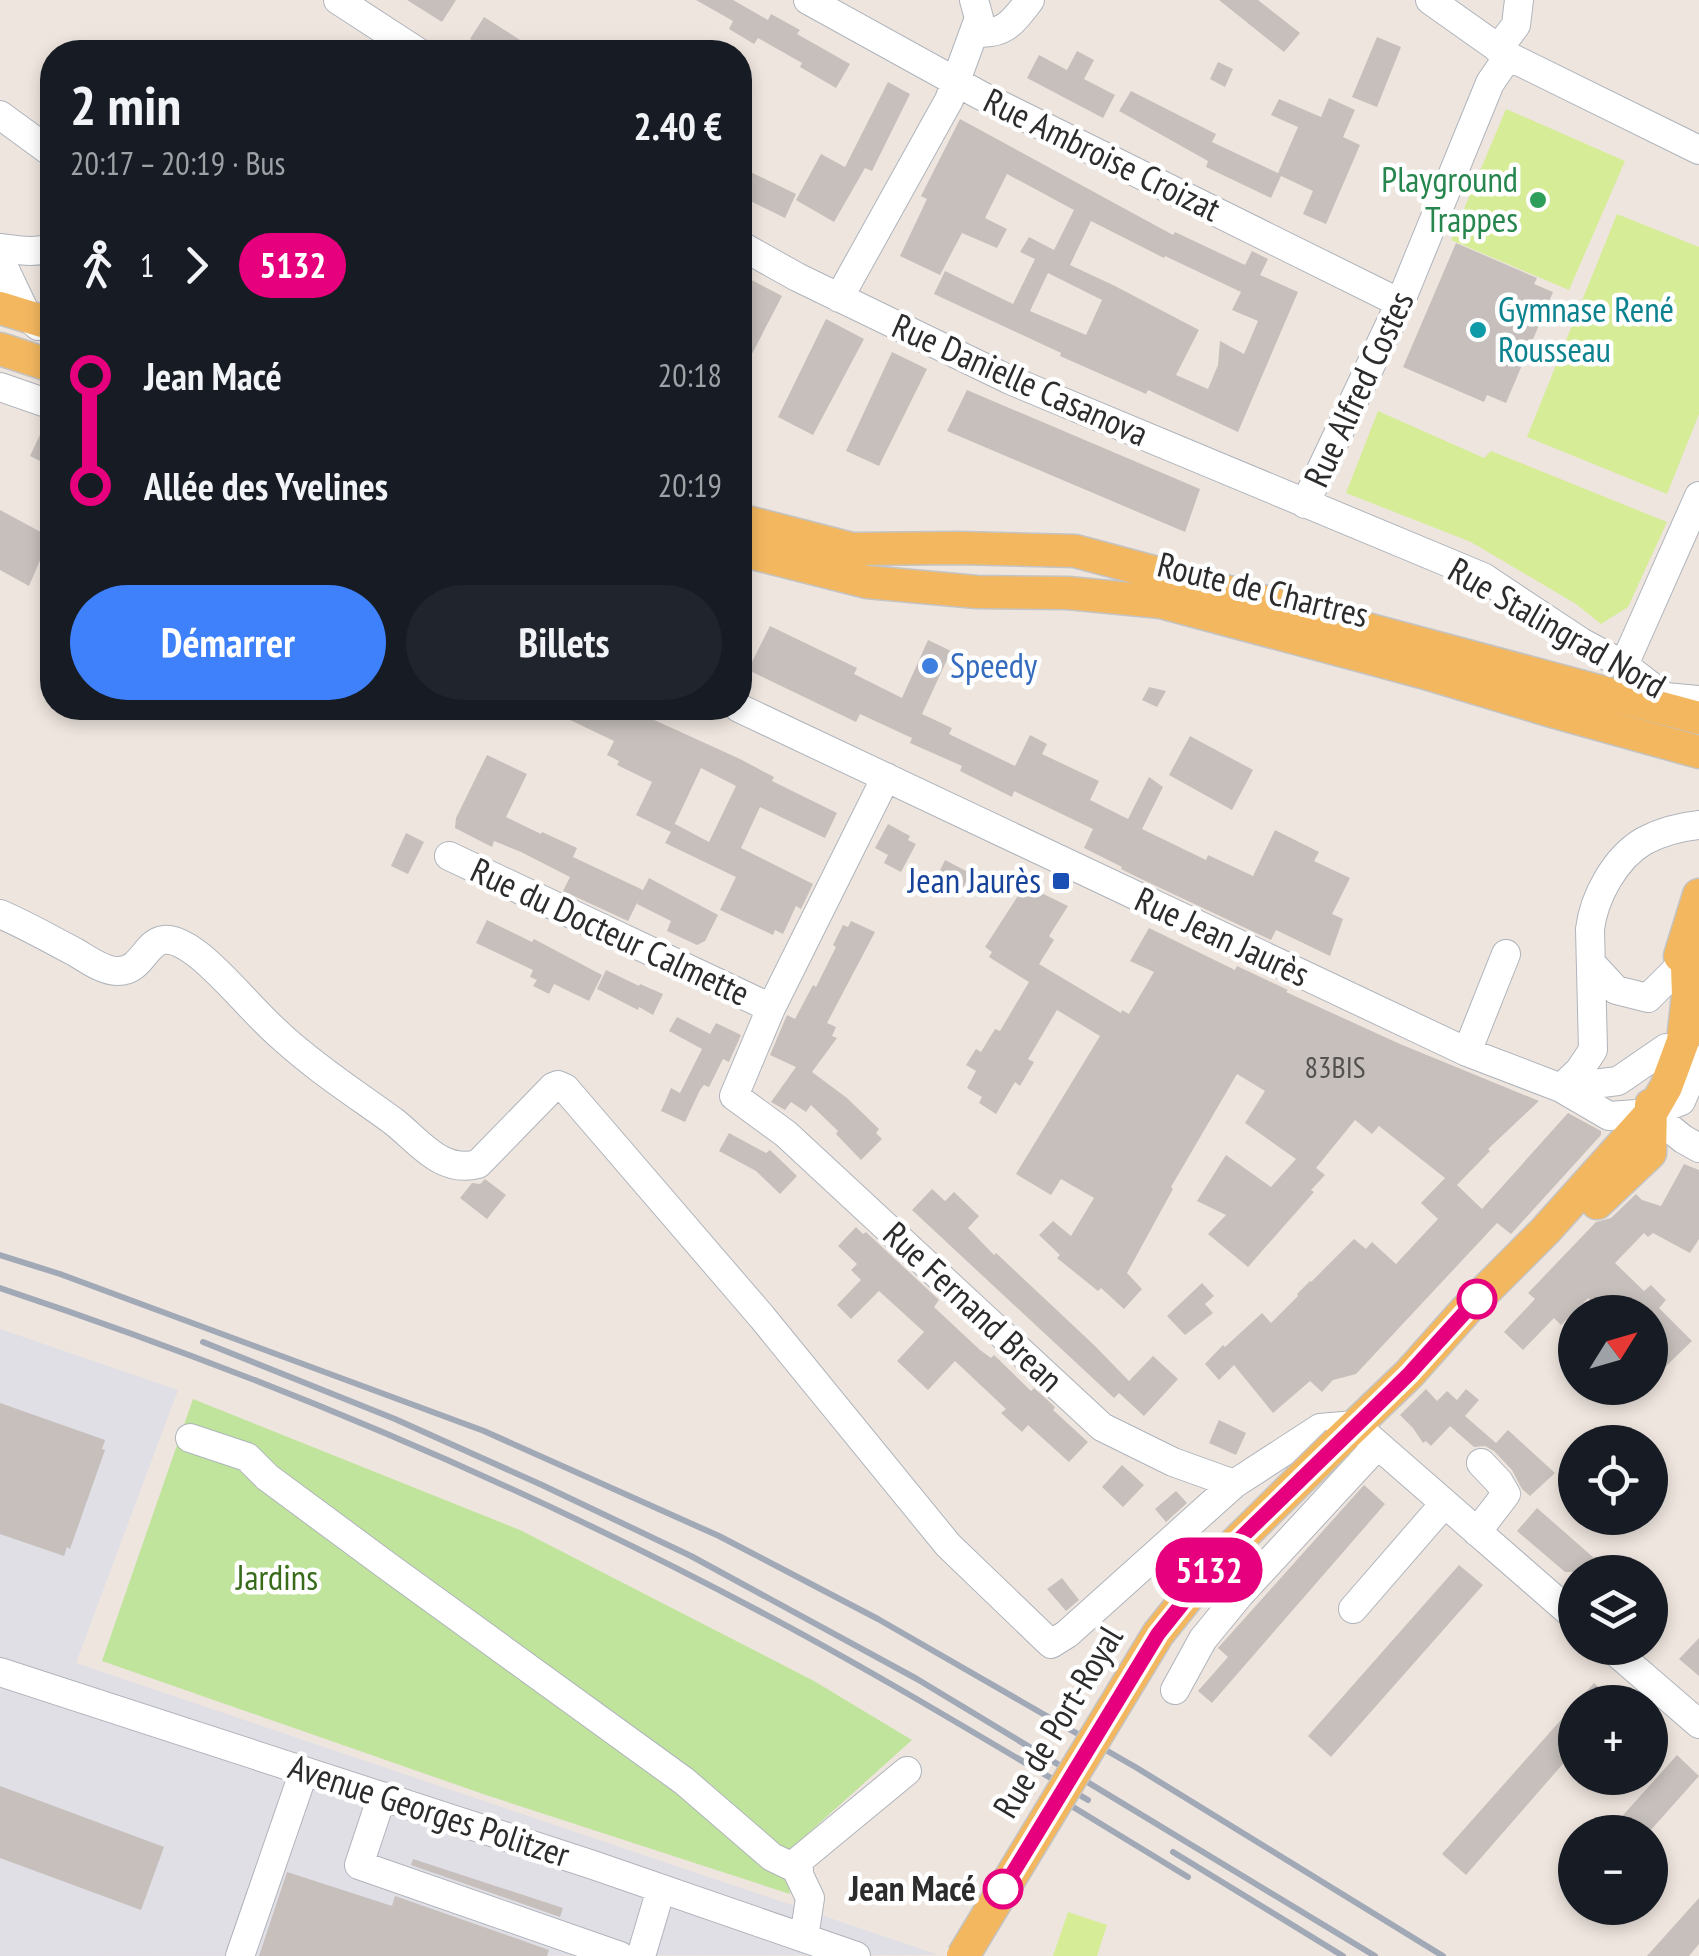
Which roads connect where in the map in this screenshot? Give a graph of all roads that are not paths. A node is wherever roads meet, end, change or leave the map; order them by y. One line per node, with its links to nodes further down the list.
1 (338, 0): 8 (street)
2 (808, 0): 10 (street, Rue Ambroise Croizat)
3 (974, 0): 7 (street)
4 (1030, 0): 7 (street)
5 (1430, 0): 9 (street)
6 (1519, 0): 9 (street, Rue Alfred Costes)
7 (974, 32): 10 (street)
8 (400, 40)
9 (1505, 53): 13 (street); 19 (street, Rue Alfred Costes)
10 (954, 81): 18 (street); 19 (street, Rue Ambroise Croizat)
11 (0, 115): 12 (street)
12 (40, 144)
13 (1699, 150)
14 (0, 248): 15 (street)
15 (40, 250)
16 (752, 251): 18 (street, Rue Danielle Casanova)
17 (0, 259): 20 (street)
18 (839, 298): 26 (street, Rue Danielle Casanova)
19 (1400, 303): 26 (street, Rue Alfred Costes)
20 (26, 316)
21 (0, 349): 22 (main road)
22 (40, 362)
23 (0, 386): 24 (street)
24 (40, 400)
25 (1699, 496): 29 (street)
26 (1306, 504): 29 (street, Rue Stalingrad Nord)
27 (752, 527): 32 (main road, Route de Chartres)
28 (752, 528): 33 (main road, Route de Chartres)
29 (1624, 666): 30 (street, Rue Stalingrad Nord)
30 (1699, 700)
31 (752, 714): 34 (street, Rue Jean Jaurès)
32 (1699, 718)
33 (1699, 752)
34 (886, 778): 42 (street); 44 (street, Rue Jean Jaurès)
35 (1699, 825): 41 (street)
36 (448, 856): 42 (street, Rue du Docteur Calmette)
37 (1699, 894): 40 (main road)
38 (0, 914): 52 (street)
39 (1506, 954): 44 (street)
40 (1681, 955): 41 (street); 43 (main road, Rue de Port-Royal); 47 (main road, Rue de Port-Royal)
41 (1591, 963): 46 (street)
42 (772, 1008): 52 (street, Rue Fernand Brean)
43 (1666, 1048): 46 (street, Rue Jean Jaurès); 47 (main road, Rue de Port-Royal)
44 (1467, 1052): 46 (street, Rue Jean Jaurès)
45 (1699, 1060): 47 (street)
46 (1562, 1088): 47 (street, Rue Jean Jaurès)
47 (1651, 1113): 48 (street); 50 (main road, Rue de Port-Royal)
48 (1699, 1148)
49 (190, 1438): 64 (street)
50 (1357, 1438): 52 (street); 53 (street); 59 (street); 71 (main road, Rue de Port-Royal, bridge)
51 (1480, 1464): 54 (street)
52 (1234, 1484)
53 (1444, 1504): 54 (street); 56 (street)
54 (1477, 1532): 55 (street)
55 (1558, 1602)
56 (1353, 1610)
57 (1630, 1665): 60 (street)
58 (0, 1672): 61 (street, Avenue Georges Politzer)
59 (1175, 1690)
60 (1699, 1724)
61 (304, 1770): 63 (street, Avenue Georges Politzer); 67 (street)
62 (907, 1772): 64 (street)
63 (382, 1796): 65 (street, Avenue Georges Politzer); 68 (street)
64 (799, 1870): 66 (street)
65 (661, 1888): 66 (street, Avenue Georges Politzer); 69 (street)
66 (804, 1938): 70 (street, Avenue Georges Politzer)
67 (240, 1956)
68 (620, 1956)
69 (641, 1956)
70 (856, 1956)
71 (962, 1956)

